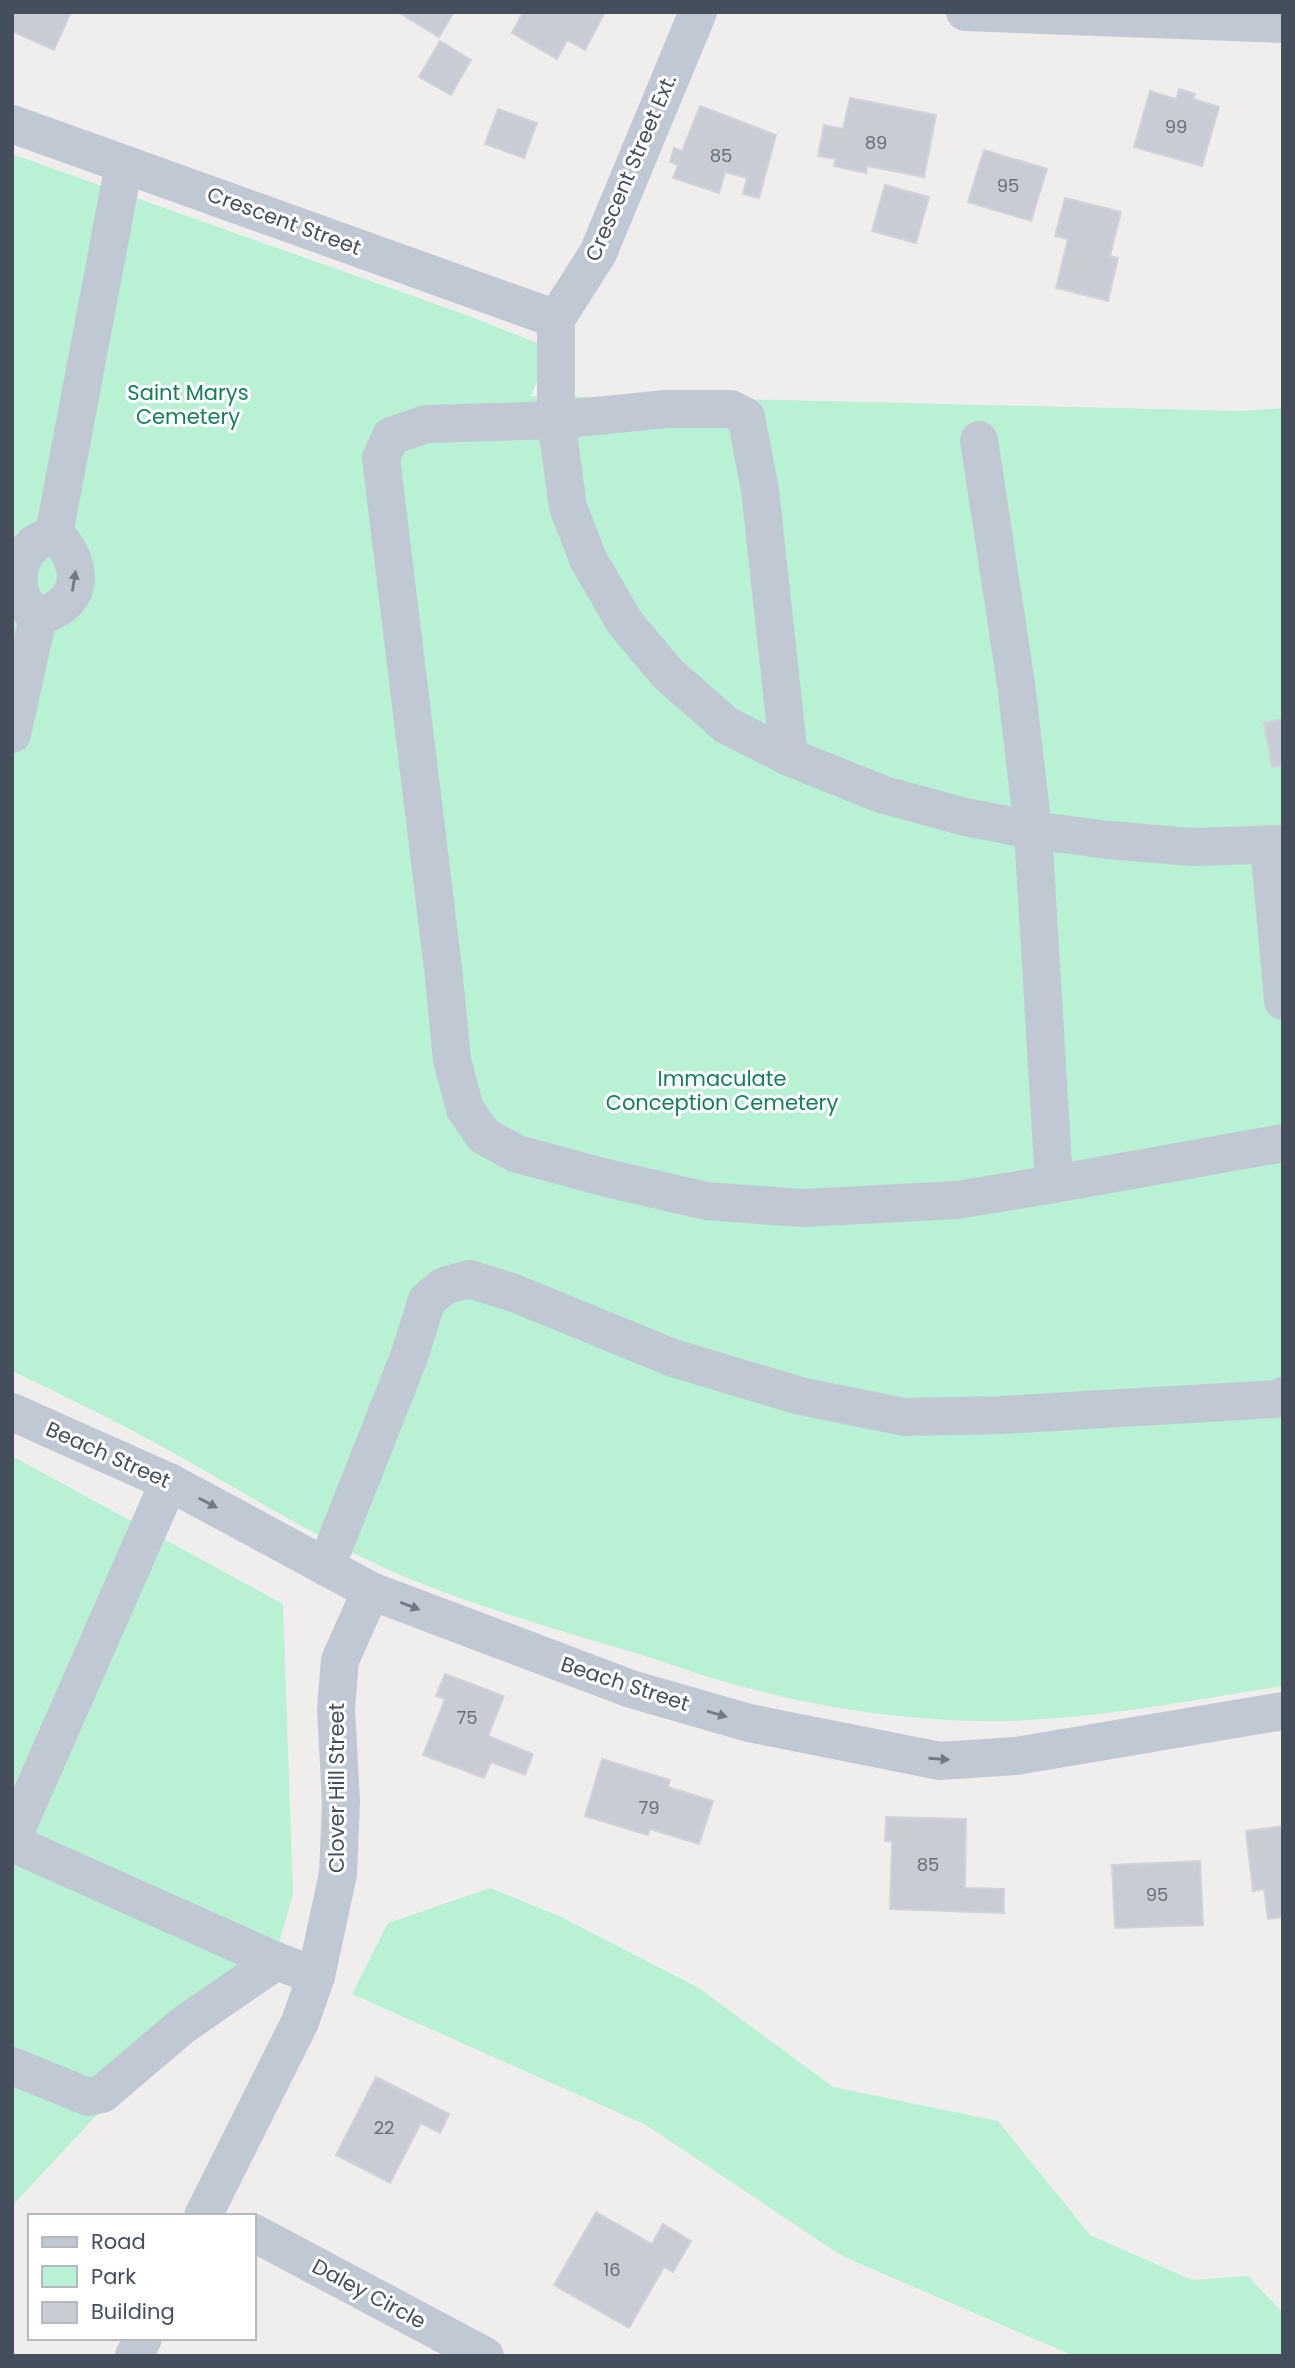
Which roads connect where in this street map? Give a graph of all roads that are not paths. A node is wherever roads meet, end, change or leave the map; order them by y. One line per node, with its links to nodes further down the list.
1 (698, 12): 6 (street, Crescent Street Ext.)
2 (965, 12): 3 (street)
3 (1283, 24)
4 (12, 124): 5 (street, Crescent Street)
5 (124, 164): 6 (street, Crescent Street); 9 (street)
6 (556, 319): 7 (street)
7 (556, 420): 10 (street); 10 (street); 15 (street)
8 (979, 440): 11 (street)
9 (12, 734)
10 (789, 757): 11 (street)
11 (1033, 830): 12 (street); 15 (street)
12 (1276, 844): 13 (street)
13 (1283, 1001)
14 (1283, 1143): 15 (street)
15 (1054, 1184)
16 (1283, 1396): 19 (street)
17 (12, 1412): 18 (street, Beach Street)
18 (169, 1482): 19 (street, Beach Street, one-way to 19); 22 (street)
19 (326, 1567): 20 (street, Beach Street)
20 (371, 1591): 21 (street, Beach Street, one-way to 21); 24 (street, Clover Hill Street)
21 (1283, 1711)
22 (12, 1841): 23 (street)
23 (276, 1961): 24 (street); 25 (street)
24 (316, 1976): 26 (street, Clover Hill Street)
25 (12, 2066)
26 (210, 2213)
27 (256, 2234): 30 (street, Daley Circle)
28 (142, 2340): 29 (street)
29 (134, 2356)
30 (485, 2356)

